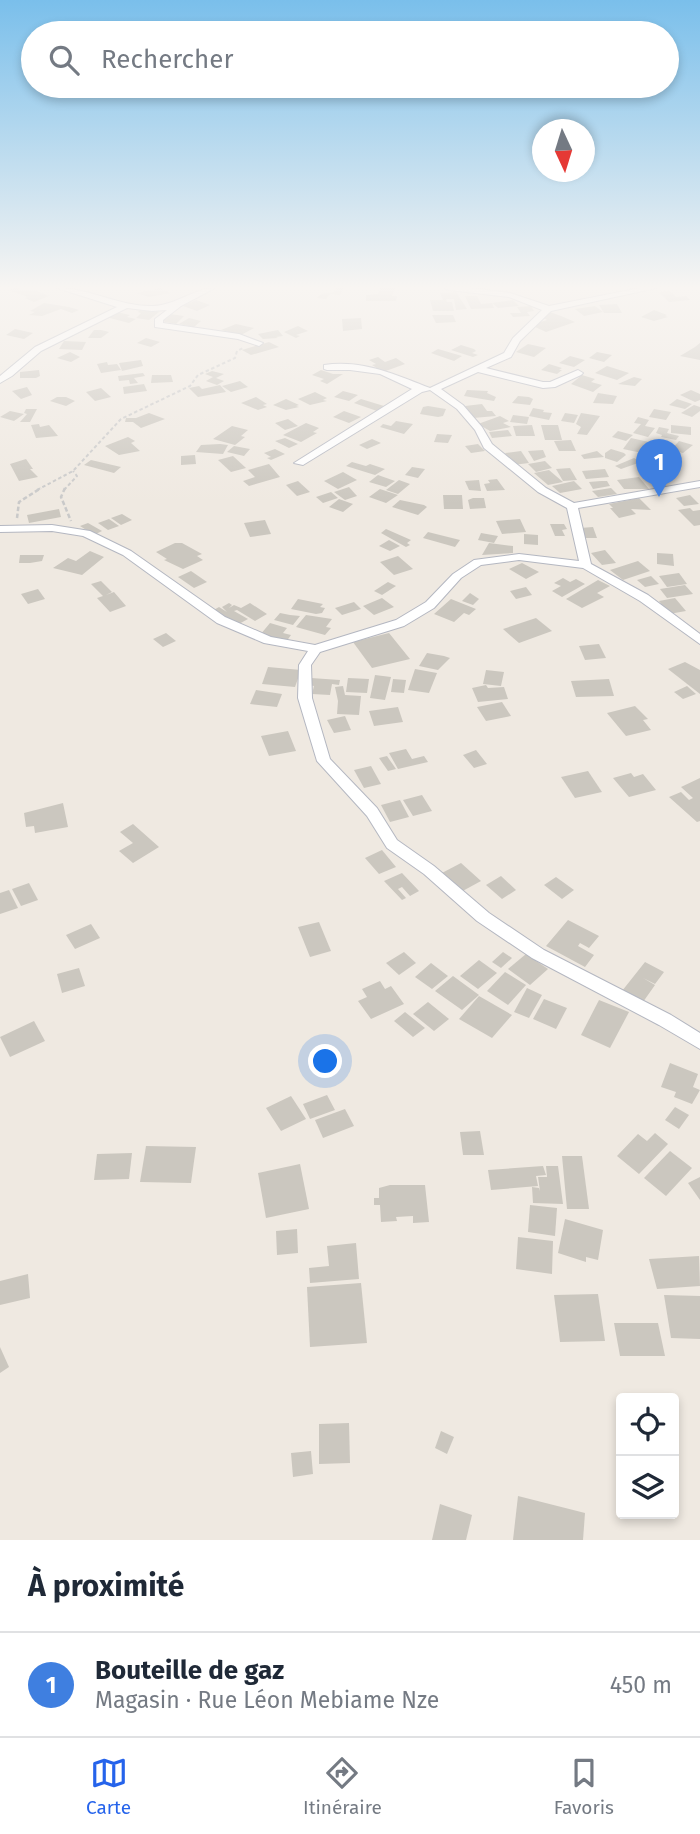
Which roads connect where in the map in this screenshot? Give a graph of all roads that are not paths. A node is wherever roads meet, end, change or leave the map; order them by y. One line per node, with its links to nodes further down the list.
1 (25, 360): 6 (street)
2 (497, 360): 4 (street)
3 (327, 367): 8 (street)
4 (477, 369): 5 (street); 7 (street)
5 (578, 373)
6 (0, 380)
7 (434, 389): 8 (street); 11 (street)
8 (418, 390): 9 (street)
9 (299, 463)
10 (700, 484): 11 (street)
11 (572, 506): 13 (street)
12 (0, 529): 15 (street)
13 (586, 565): 14 (street); 15 (street)
14 (700, 640)
15 (316, 649): 16 (street)
16 (700, 1042)

